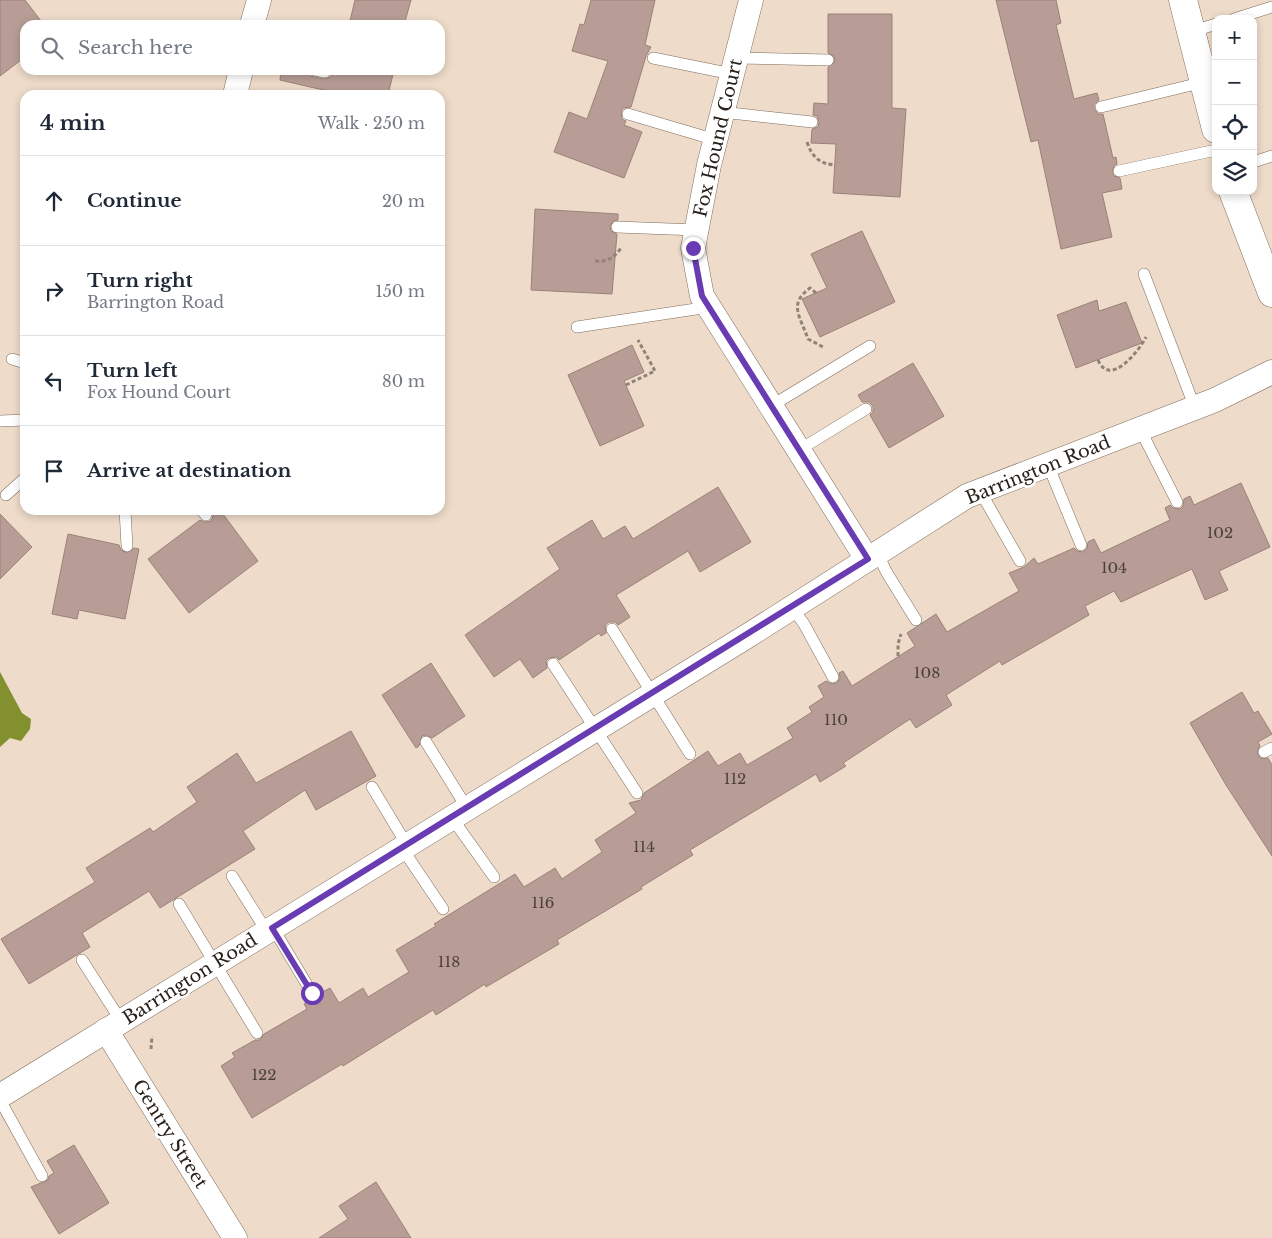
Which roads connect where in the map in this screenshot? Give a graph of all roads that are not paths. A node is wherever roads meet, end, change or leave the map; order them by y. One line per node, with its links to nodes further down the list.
1 (259, 0): 6 (street)
2 (751, 0): 10 (street, Fox Hound Court)
3 (1183, 0): 7 (street)
4 (1272, 7): 5 (lane)
5 (1247, 15)
6 (253, 20)
7 (1203, 28): 12 (street)
8 (653, 58): 10 (lane)
9 (828, 60): 10 (lane)
10 (734, 66): 15 (street, Fox Hound Court)
11 (240, 75): 13 (street)
12 (1204, 82): 14 (lane); 16 (street)
13 (236, 90)
14 (1101, 107)
15 (722, 112): 18 (lane); 19 (street, Fox Hound Court)
16 (1212, 113)
17 (628, 114): 19 (lane)
18 (809, 122)
19 (716, 140): 26 (street, Fox Hound Court)
20 (1212, 151): 23 (lane)
21 (1272, 156): 22 (lane)
22 (1257, 161)
23 (1119, 172)
24 (1235, 195): 27 (street)
25 (617, 227): 26 (lane)
26 (697, 230): 30 (street, Fox Hound Court)
27 (1265, 253): 29 (street)
28 (1144, 274): 37 (lane)
29 (1272, 293)
30 (709, 307): 31 (lane); 36 (street, Fox Hound Court)
31 (577, 327)
32 (870, 346): 36 (lane)
33 (12, 359): 34 (lane)
34 (20, 361)
35 (1272, 372): 37 (street, Barrington Road)
36 (771, 406): 42 (street, Fox Hound Court)
37 (1195, 408): 41 (street, Barrington Road)
38 (866, 409): 42 (lane)
39 (20, 420): 40 (lane)
40 (0, 421)
41 (1140, 429): 43 (street, Barrington Road); 47 (lane)
42 (799, 450): 51 (street, Fox Hound Court)
43 (1048, 465): 45 (street, Barrington Road); 49 (lane)
44 (20, 482): 46 (lane)
45 (980, 491): 51 (street, Barrington Road); 52 (lane)
46 (6, 495)
47 (1177, 502)
48 (125, 515): 50 (lane)
49 (1082, 545)
50 (127, 546)
51 (872, 556): 53 (street, Barrington Road); 54 (lane)
52 (1020, 561)
53 (792, 607): 57 (lane); 58 (street, Barrington Road)
54 (916, 620)
55 (612, 629): 58 (lane)
56 (553, 664): 59 (lane)
57 (833, 677)
58 (653, 694): 59 (street, Barrington Road); 61 (lane)
59 (596, 729): 63 (lane); 64 (street, Barrington Road)
60 (426, 742): 64 (lane)
61 (690, 754)
62 (372, 787): 65 (lane)
63 (637, 793)
64 (460, 813): 65 (street, Barrington Road); 67 (lane)
65 (405, 847): 69 (lane); 70 (street, Barrington Road)
66 (232, 876): 70 (lane)
67 (494, 876)
68 (179, 904): 72 (lane)
69 (443, 909)
70 (270, 930): 72 (street, Barrington Road); 73 (lane)
71 (82, 960): 74 (lane)
72 (216, 963): 74 (street, Barrington Road); 75 (lane)
73 (312, 993)
74 (114, 1026): 76 (street, Barrington Road); 79 (street, Gentry Street)
75 (256, 1033)
76 (0, 1096)
77 (0, 1100): 78 (lane)
78 (42, 1176)
79 (235, 1238)

